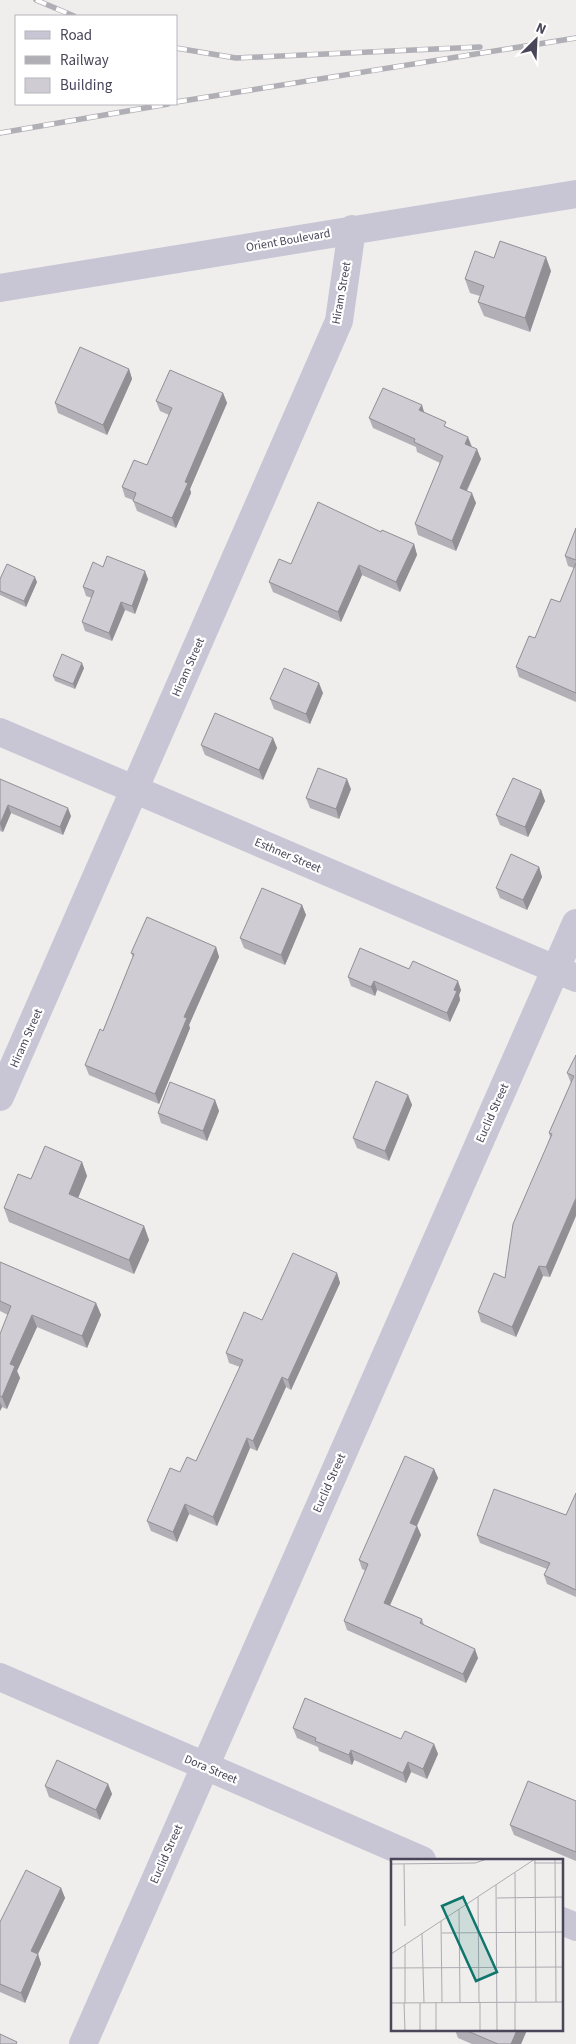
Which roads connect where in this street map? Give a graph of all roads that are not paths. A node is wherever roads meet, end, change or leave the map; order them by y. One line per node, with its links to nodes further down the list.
1 (576, 194): 2 (street, Orient Boulevard)
2 (352, 229): 3 (street, Orient Boulevard); 5 (street, Hiram Street)
3 (0, 288)
4 (0, 732): 5 (street, Esthner Street)
5 (135, 790): 7 (street, Esthner Street); 8 (street, Hiram Street)
6 (576, 923): 7 (street, Euclid Street)
7 (566, 974): 10 (street, Euclid Street)
8 (0, 1097)
9 (0, 1677): 10 (street, Dora Street)
10 (205, 1766): 11 (street, Dora Street); 14 (street, Euclid Street)
11 (420, 1859)
12 (564, 1922): 13 (street)
13 (576, 1927)
14 (83, 2044)

